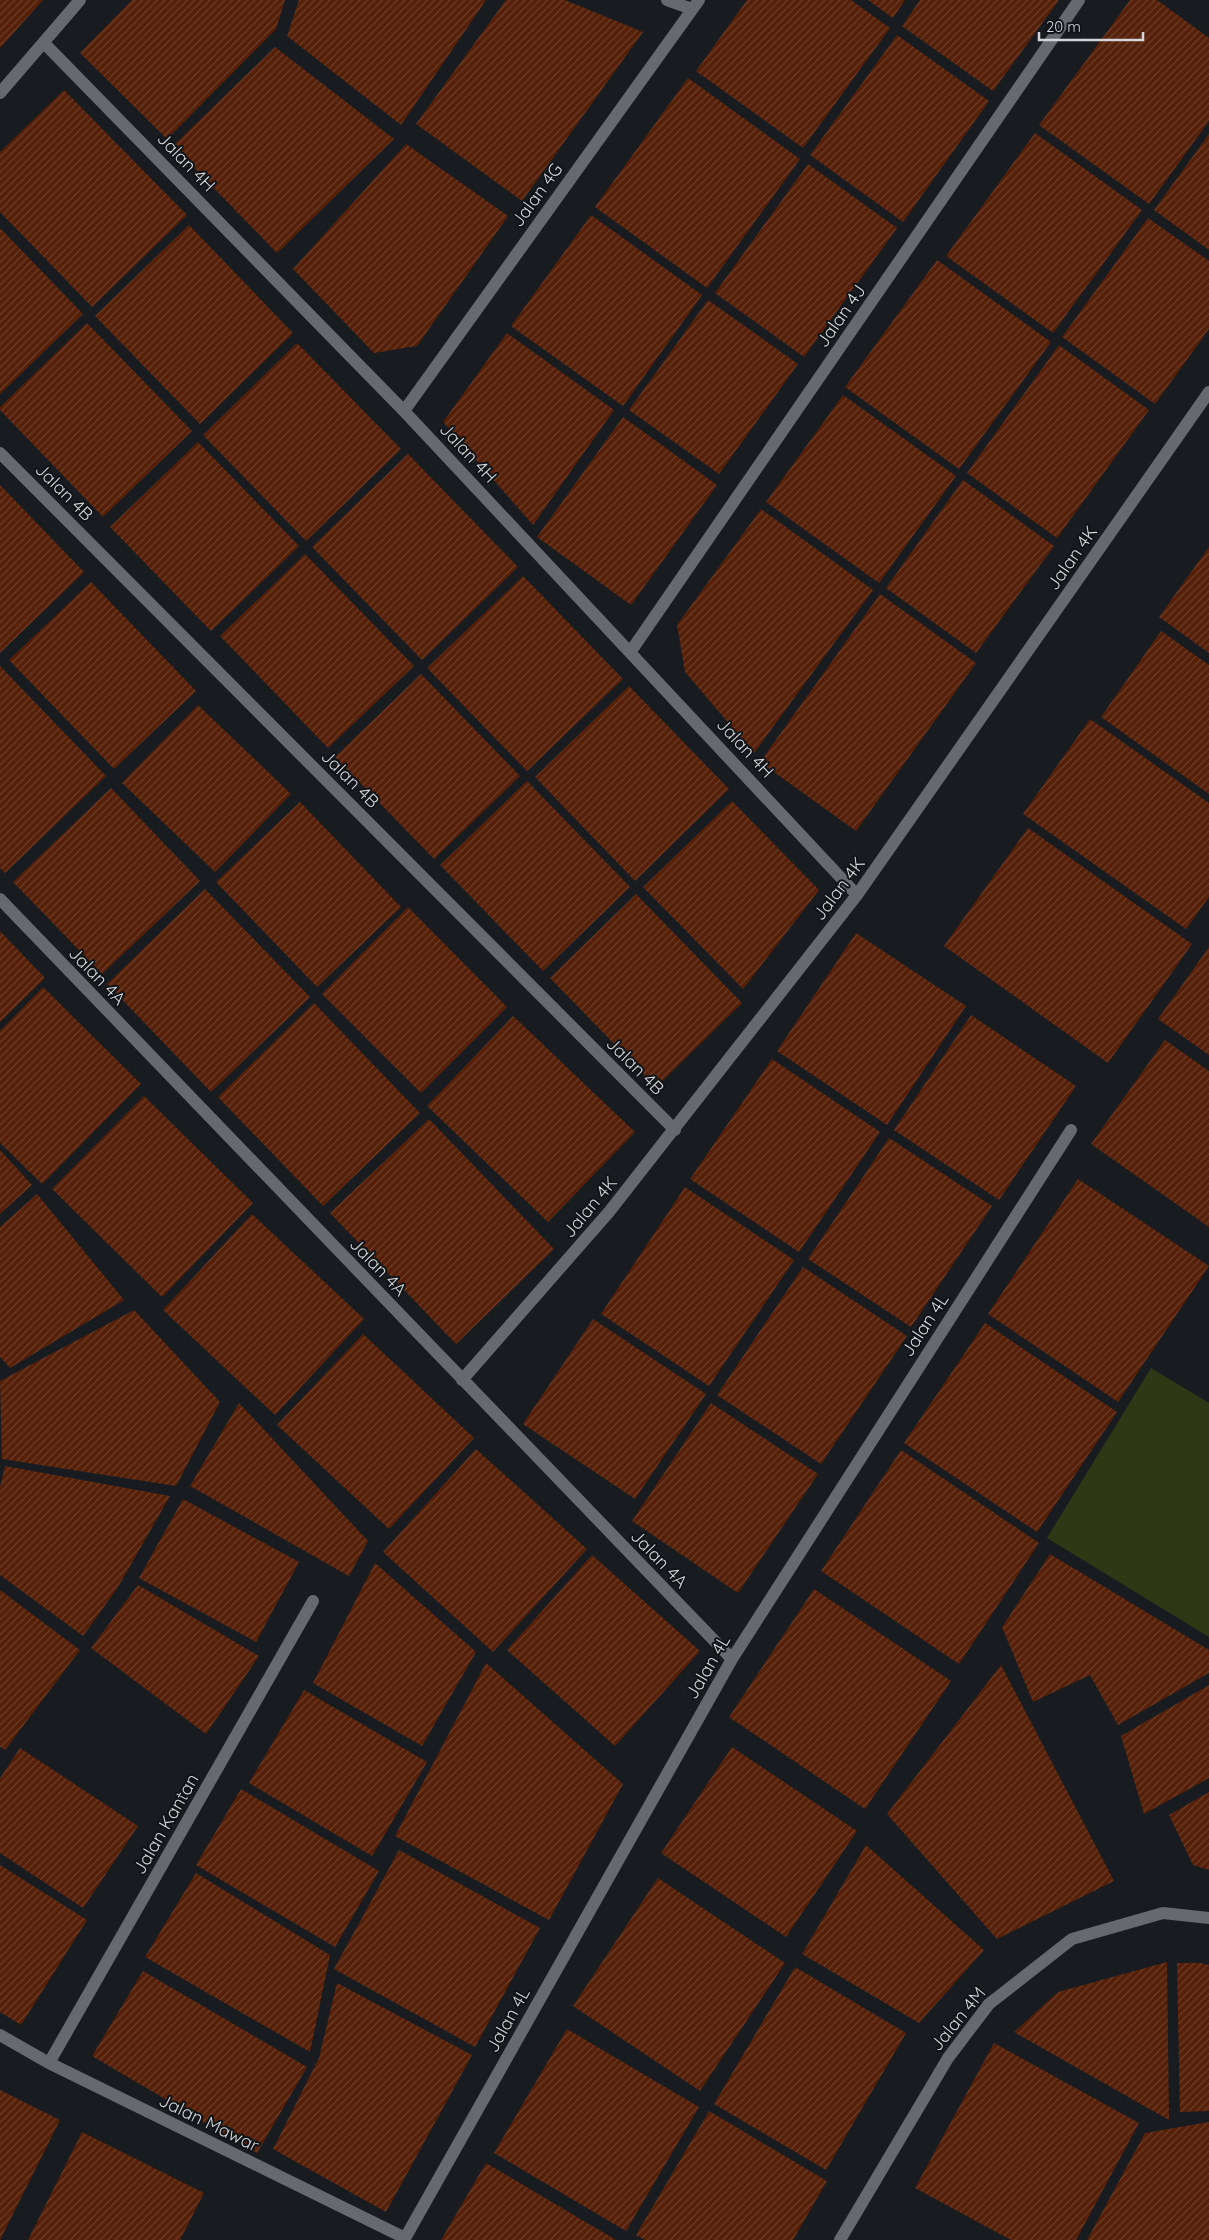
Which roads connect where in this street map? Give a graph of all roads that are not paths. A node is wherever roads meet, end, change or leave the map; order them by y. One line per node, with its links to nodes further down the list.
1 (80, 0): 5 (street)
2 (667, 0): 4 (street)
3 (1079, 0): 10 (street, Jalan 4J)
4 (696, 5): 8 (street, Jalan 4G)
5 (44, 42): 6 (street); 8 (street, Jalan 4H)
6 (0, 92)
7 (1209, 392): 11 (street, Jalan 4K)
8 (404, 411): 10 (street, Jalan 4H)
9 (0, 453): 13 (street, Jalan 4B)
10 (631, 651): 11 (street, Jalan 4H)
11 (857, 895): 13 (street, Jalan 4K)
12 (0, 899): 15 (street, Jalan 4A)
13 (675, 1130): 15 (street, Jalan 4K)
14 (1071, 1130): 17 (street, Jalan 4L)
15 (462, 1380): 17 (street, Jalan 4A)
16 (313, 1601): 20 (street, Jalan Kantan)
17 (732, 1660): 21 (street, Jalan 4L)
18 (1209, 1918): 22 (street, Jalan 4M)
19 (0, 2036): 20 (street, Jalan Mawar)
20 (49, 2063): 21 (street, Jalan Mawar)
21 (404, 2239)
22 (841, 2240)

